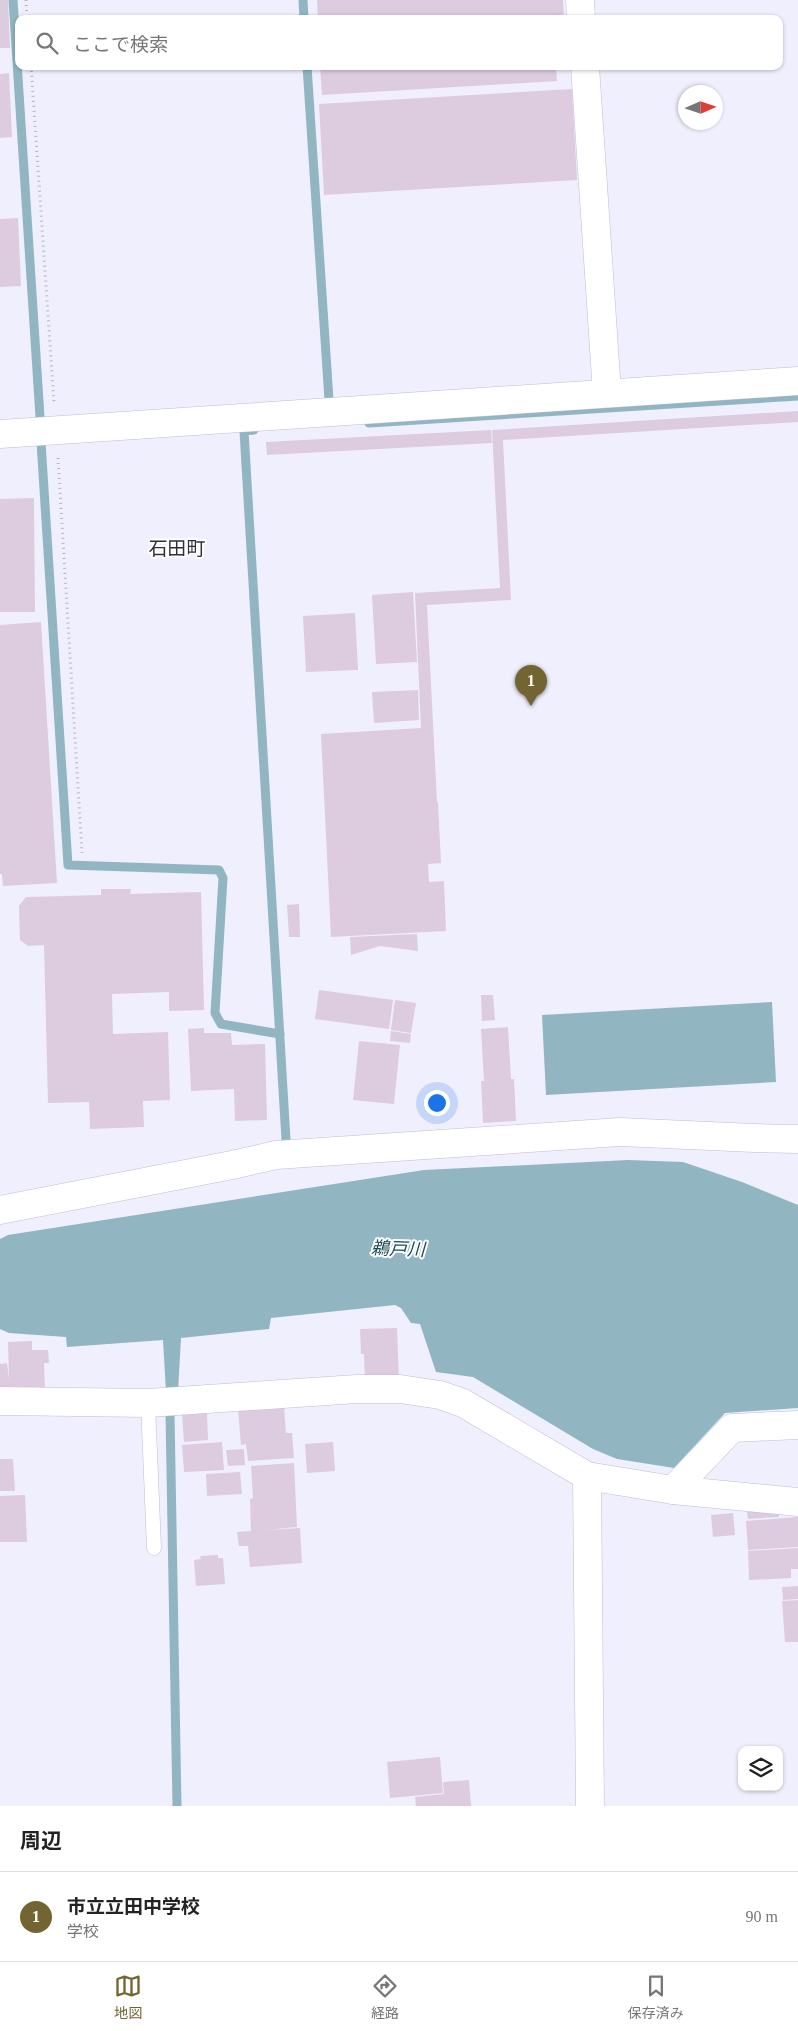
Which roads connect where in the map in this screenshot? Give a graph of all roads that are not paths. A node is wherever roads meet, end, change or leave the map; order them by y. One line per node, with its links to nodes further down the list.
1 (580, 0): 2 (street)
2 (581, 15)
3 (584, 70): 5 (street)
4 (798, 381): 5 (street)
5 (607, 393): 6 (street)
6 (0, 434)
7 (798, 1139): 8 (street)
8 (0, 1210)
9 (0, 1401): 10 (street)
10 (148, 1402): 12 (street); 15 (lane)
11 (798, 1424): 13 (street)
12 (587, 1476): 13 (street); 16 (street)
13 (672, 1490): 14 (street)
14 (798, 1502)
15 (154, 1548)
16 (590, 1806)

